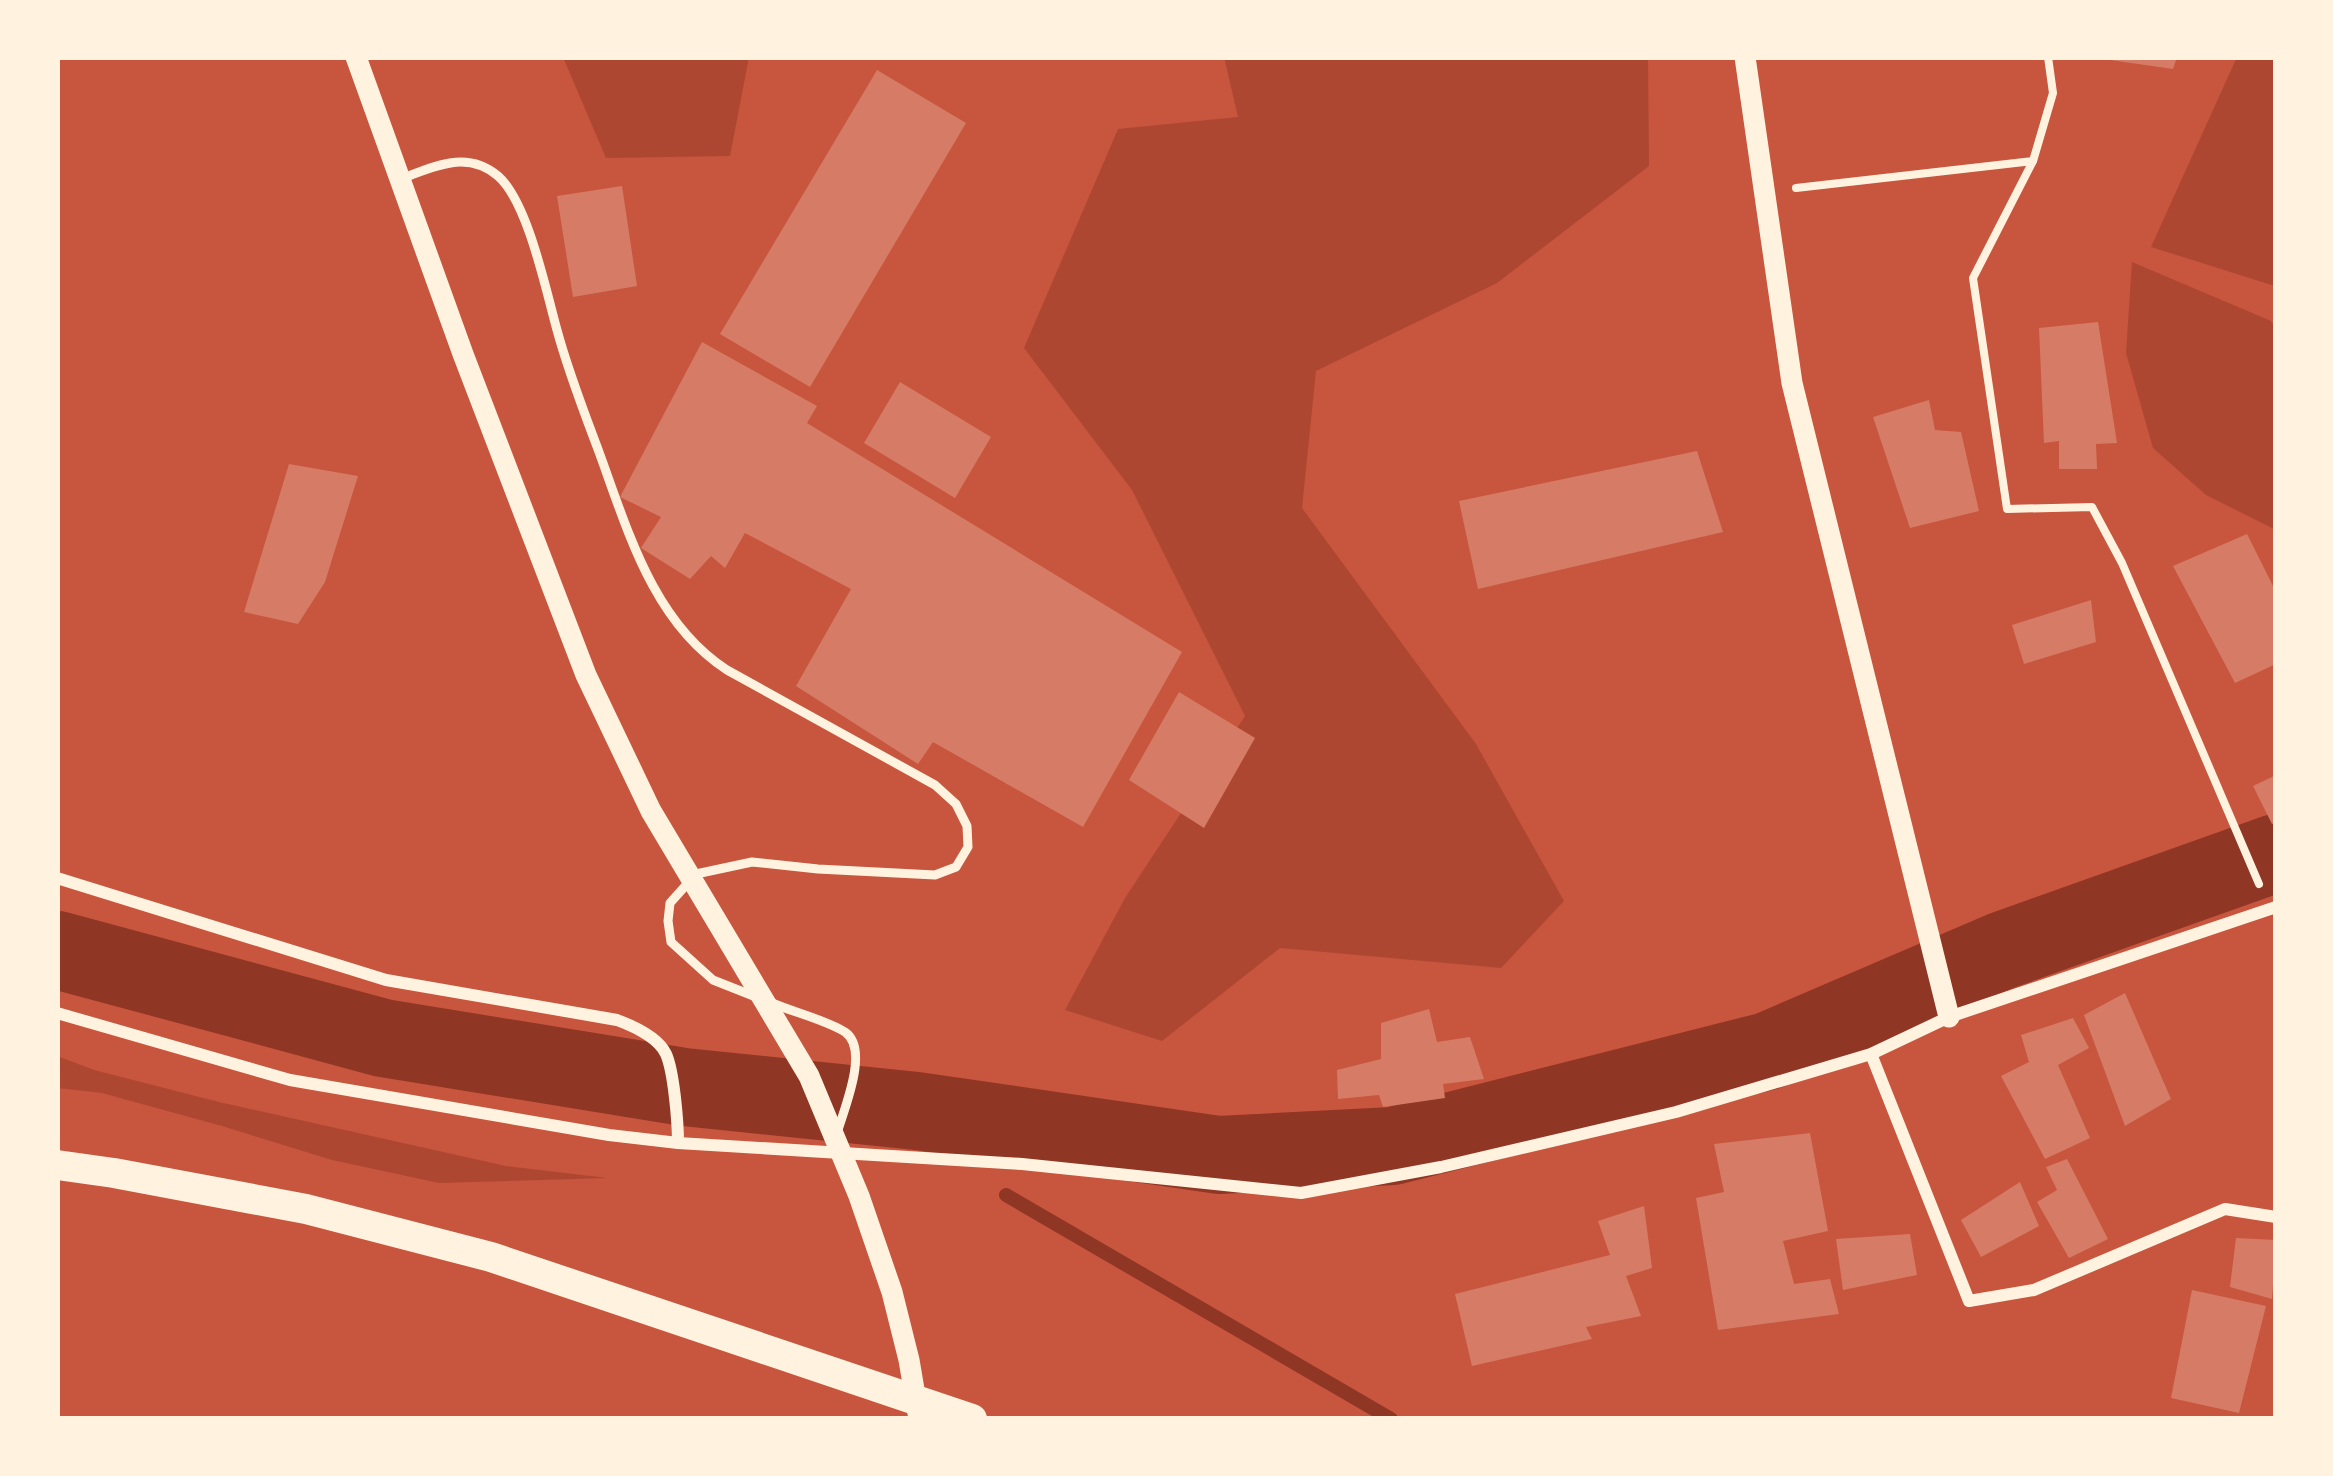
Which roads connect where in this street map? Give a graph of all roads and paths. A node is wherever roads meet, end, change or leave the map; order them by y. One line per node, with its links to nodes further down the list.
1 (356, 57): 5 (street)
2 (1745, 57): 6 (street)
3 (2048, 57): 4 (path)
4 (2033, 161): 6 (path); 8 (path)
5 (398, 180): 14 (lane); 17 (street)
6 (1765, 192): 11 (street)
7 (57, 878): 13 (street)
8 (2261, 887)
9 (2276, 907): 11 (street)
10 (57, 1013): 13 (street)
11 (1949, 1017): 12 (street)
12 (1871, 1054): 14 (street); 16 (street)
13 (678, 1143): 14 (street)
14 (832, 1153)
15 (57, 1166): 18 (main road)
16 (2276, 1217)
17 (919, 1419)
18 (972, 1419)

